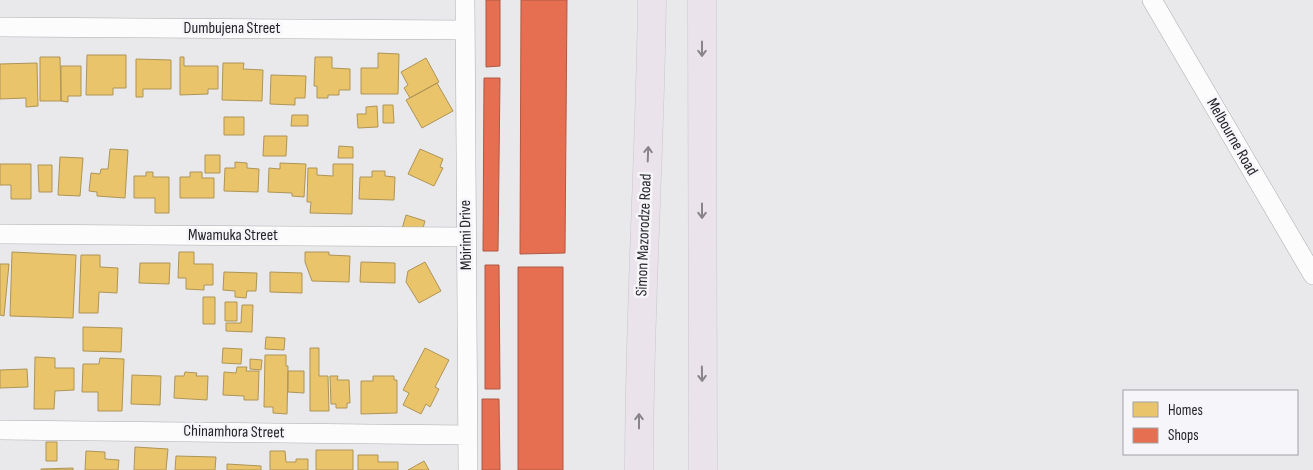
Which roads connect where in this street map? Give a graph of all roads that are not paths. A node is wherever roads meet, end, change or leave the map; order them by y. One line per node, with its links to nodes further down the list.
1 (465, 0): 6 (street, Mbirimi Drive)
2 (652, 0): 13 (highway, Simon Mazorodze Road, one-way to 2)
3 (702, 0): 14 (highway, one-way to 14)
4 (1152, 0): 9 (street, Melbourne Road)
5 (0, 27): 6 (street, Dumbujena Street)
6 (465, 30): 8 (street, Mbirimi Drive)
7 (0, 234): 8 (street, Mwamuka Street)
8 (465, 237): 11 (street, Mbirimi Drive)
9 (1313, 275)
10 (0, 430): 11 (street, Chinamhora Street)
11 (468, 435): 12 (street, Mbirimi Drive)
12 (468, 470)
13 (639, 470)
14 (703, 470)

